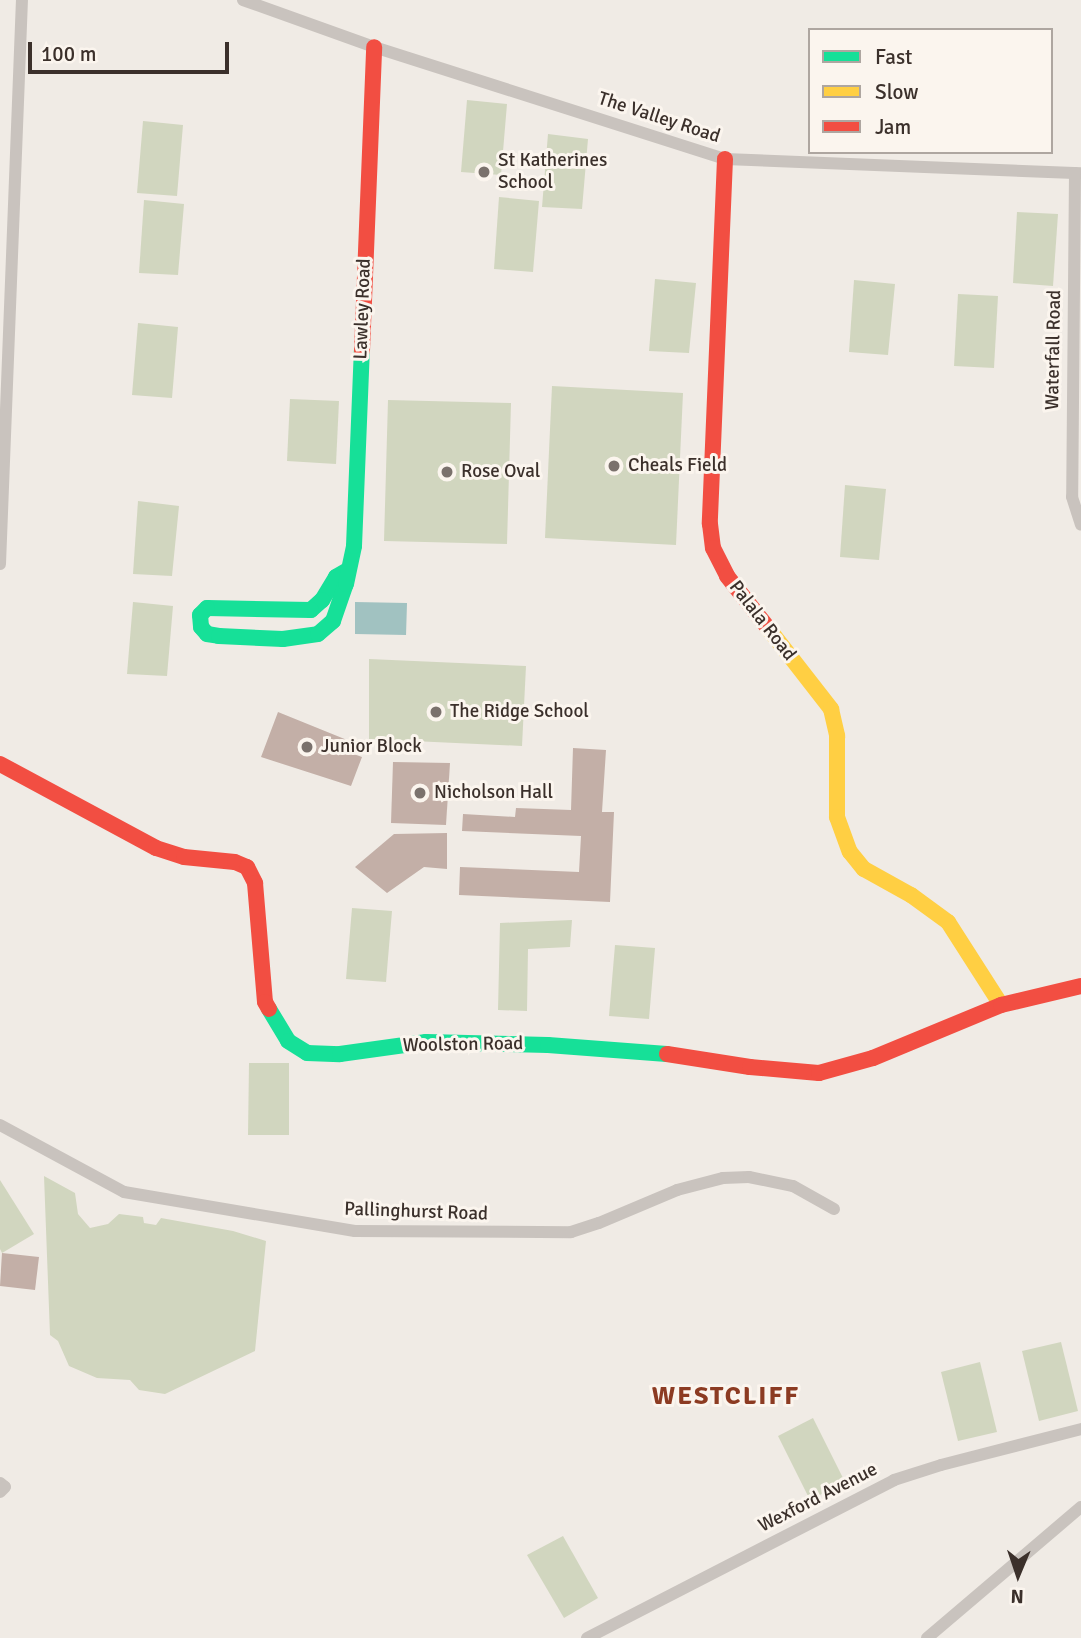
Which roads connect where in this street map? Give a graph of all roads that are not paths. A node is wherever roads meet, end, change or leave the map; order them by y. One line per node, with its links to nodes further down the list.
1 (22, 0): 7 (street)
2 (243, 0): 3 (street, The Valley Road)
3 (374, 47): 4 (street, The Valley Road); 8 (street, Lawley Road)
4 (724, 159): 5 (street, The Valley Road); 11 (street, Palala Road)
5 (1078, 173): 6 (street, Waterfall Road)
6 (1081, 525)
7 (0, 564)
8 (348, 570): 8 (street, Lawley Road)
9 (0, 764): 11 (street, Woolston Road)
10 (1081, 986): 11 (street, Woolston Road)
11 (1001, 1005)
12 (0, 1125): 13 (street, Pallinghurst Road)
13 (834, 1209)
14 (1081, 1429): 18 (street, Wexford Avenue)
15 (0, 1483): 16 (street)
16 (0, 1492)
17 (1081, 1507): 19 (street)
18 (587, 1638)
19 (927, 1638)

